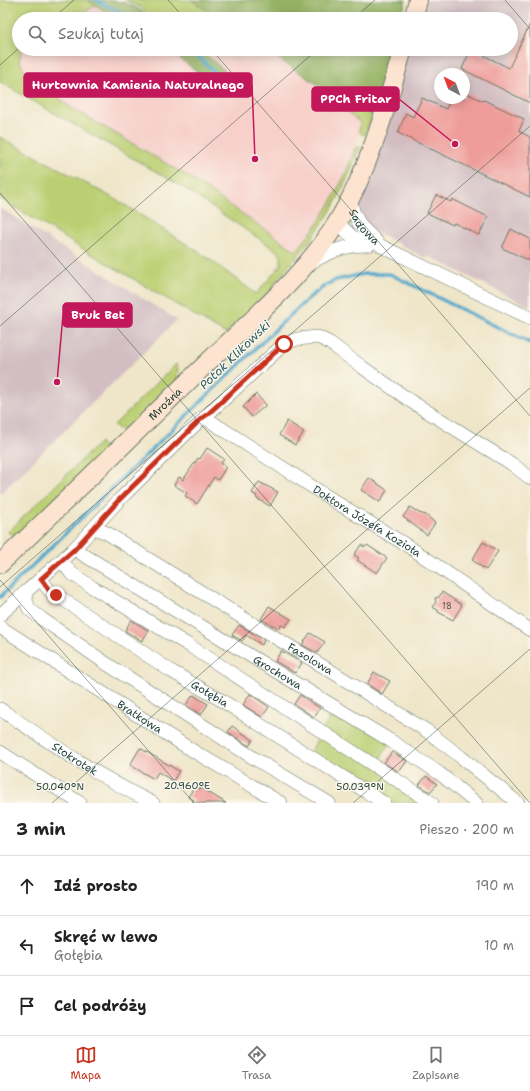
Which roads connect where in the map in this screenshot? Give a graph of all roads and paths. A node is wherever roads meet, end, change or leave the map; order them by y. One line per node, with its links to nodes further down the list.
1 (418, 0): 2 (main road)
2 (415, 12)
3 (402, 56): 4 (main road, Sadowa)
4 (350, 198): 5 (main road, Mroźna); 6 (street, Sadowa)
5 (338, 221): 6 (street); 7 (street); 8 (main road, Mroźna)
6 (360, 224): 7 (street, Sadowa)
7 (375, 245): 8 (street); 9 (street, Sadowa)
8 (304, 267): 15 (main road, Mroźna)
9 (530, 318)
10 (202, 418): 11 (street); 12 (street); 20 (street, Doktora Józefa Kozioła)
11 (530, 478)
12 (94, 528): 13 (street); 30 (street, Fasolowa)
13 (74, 550): 14 (street); 29 (street, Grochowa)
14 (62, 561): 16 (street); 28 (street)
15 (0, 564)
16 (41, 579): 17 (street); 27 (street, Gołębia)
17 (24, 593): 18 (street); 26 (street)
18 (0, 615)
19 (0, 627): 25 (street, Bratkowa)
20 (530, 630)
21 (0, 709): 24 (street, Stokrotek)
22 (0, 752): 23 (street)
23 (80, 803)
24 (154, 803)
25 (281, 803)
26 (329, 803)
27 (384, 803)
28 (432, 803)
29 (476, 803)
30 (518, 803)

